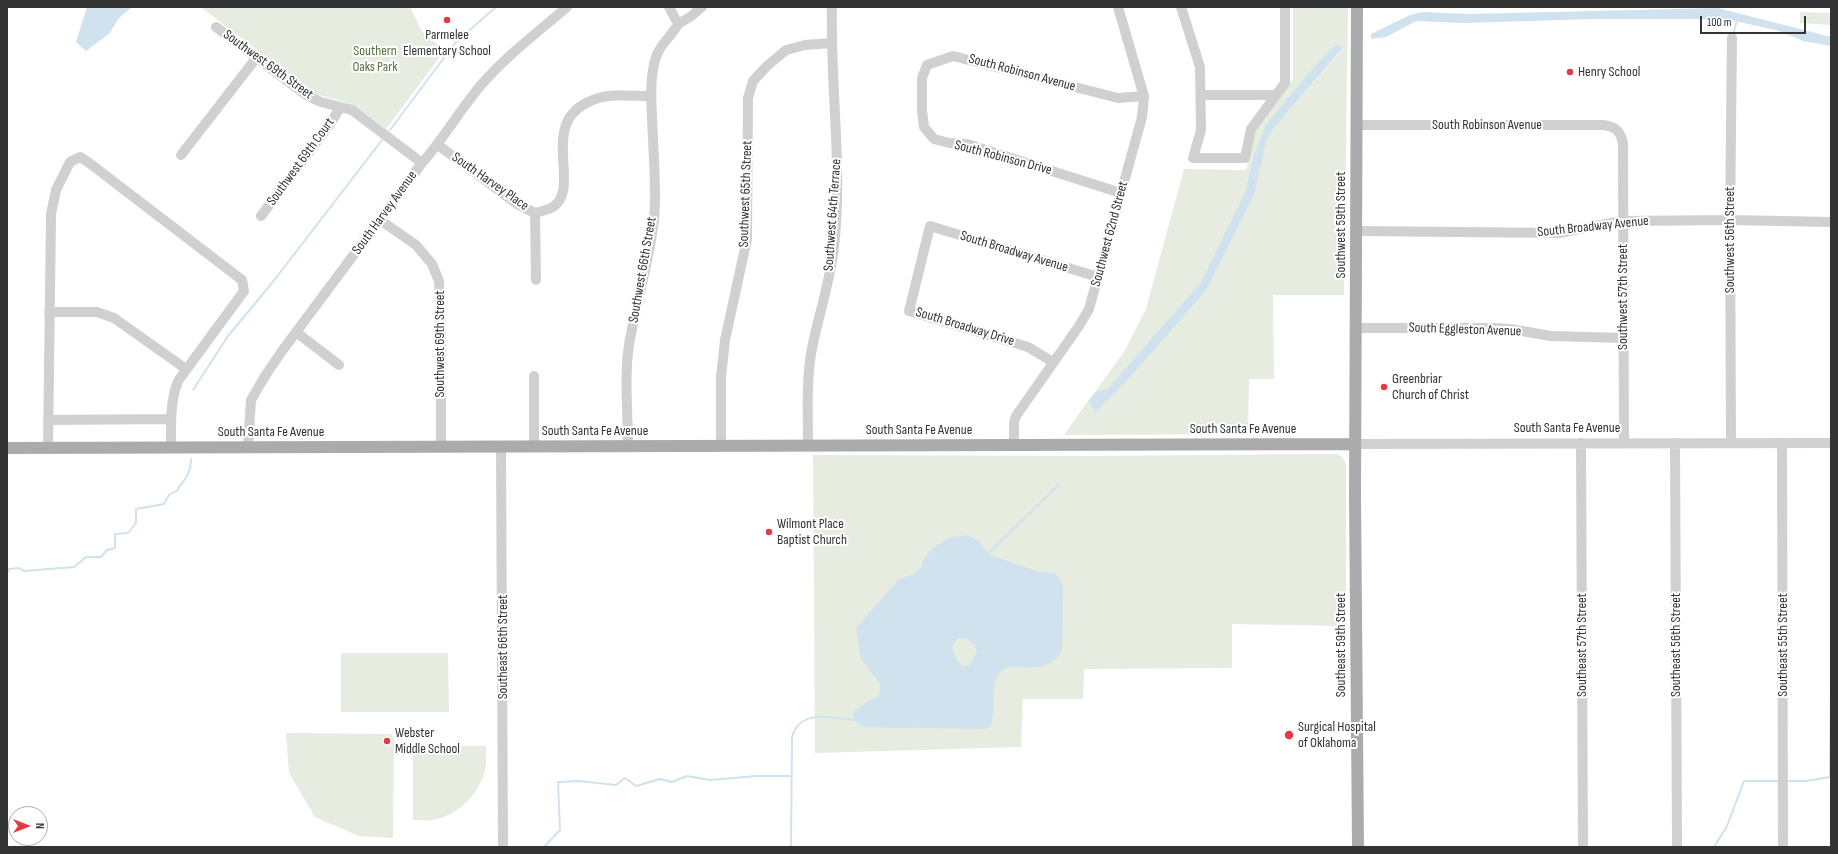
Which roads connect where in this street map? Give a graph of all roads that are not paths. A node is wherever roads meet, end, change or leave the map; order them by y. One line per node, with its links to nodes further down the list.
1 (566, 7): 22 (street, South Harvey Avenue)
2 (668, 7): 9 (street)
3 (702, 7): 9 (street)
4 (832, 7): 12 (street, Southwest 64th Terrace)
5 (1118, 7): 18 (street, Southwest 62nd Street)
6 (1182, 7): 15 (street)
7 (1285, 7): 16 (street)
8 (1357, 7): 20 (main road, Southwest 59th Street)
9 (678, 24): 17 (street, Southwest 66th Street)
10 (216, 27): 13 (street, Southwest 69th Street)
11 (1732, 38): 29 (street, Southwest 56th Street)
12 (831, 43): 53 (street, Southwest 65th Street); 54 (street, Southwest 64th Terrace)
13 (256, 57): 19 (street, Southwest 69th Street); 23 (street)
14 (921, 91): 18 (street, South Robinson Avenue); 25 (street, South Robinson Drive)
15 (1201, 95): 16 (street); 16 (street)
16 (1276, 95)
17 (651, 96): 26 (street, South Harvey Place); 59 (street, Southwest 66th Street)
18 (1144, 96): 25 (street, Southwest 62nd Street)
19 (340, 108): 24 (street, Southwest 69th Street); 27 (street, Southwest 69th Court)
20 (1357, 125): 21 (street, South Robinson Avenue); 33 (main road, Southwest 59th Street)
21 (1617, 129): 30 (street, Southwest 57th Street)
22 (438, 145): 24 (street, South Harvey Avenue); 26 (street, South Harvey Place)
23 (182, 155)
24 (422, 163): 28 (street, South Harvey Avenue)
25 (1121, 193): 34 (street, Southwest 62nd Street)
26 (535, 213): 35 (street)
27 (261, 216)
28 (380, 220): 38 (street, South Harvey Avenue); 56 (street, Southwest 69th Street)
29 (1730, 220): 30 (street, South Broadway Avenue); 31 (street, South Broadway Avenue); 49 (street, Southwest 56th Street)
30 (1622, 221): 33 (street, South Broadway Avenue); 39 (street, Southwest 57th Street)
31 (1831, 222)
32 (930, 226): 34 (street, South Broadway Avenue); 40 (street, South Broadway Drive)
33 (1355, 231): 37 (main road, Southwest 59th Street)
34 (1098, 277): 40 (street, Southwest 62nd Street)
35 (536, 280)
36 (49, 312): 42 (street); 42 (street); 45 (street)
37 (1355, 328): 39 (street, South Eggleston Avenue); 52 (main road, Southwest 59th Street)
38 (296, 332): 41 (street); 61 (street, South Harvey Avenue)
39 (1623, 338): 46 (street, Southwest 57th Street)
40 (1053, 362): 55 (street, Southwest 62nd Street)
41 (339, 365)
42 (186, 369): 44 (street)
43 (534, 376): 58 (street)
44 (171, 419): 45 (street); 60 (street)
45 (48, 420): 63 (street)
46 (1624, 442): 47 (street, South Santa Fe Avenue); 48 (street, South Santa Fe Avenue)
47 (1581, 443): 52 (street, South Santa Fe Avenue); 66 (street, Southeast 57th Street)
48 (1676, 443): 49 (street, South Santa Fe Avenue); 67 (street, Southeast 56th Street)
49 (1731, 443): 50 (street, South Santa Fe Avenue)
50 (1782, 443): 51 (street, South Santa Fe Avenue); 68 (street, Southeast 55th Street)
51 (1831, 443)
52 (1356, 444): 55 (main road, South Santa Fe Avenue); 65 (main road, Southeast 59th Street)
53 (721, 445): 54 (main road, South Santa Fe Avenue); 59 (main road, South Santa Fe Avenue)
54 (808, 445): 55 (main road, South Santa Fe Avenue)
55 (1014, 445)
56 (441, 446): 57 (main road, South Santa Fe Avenue); 61 (main road, South Santa Fe Avenue)
57 (501, 446): 58 (main road, South Santa Fe Avenue); 64 (street, Southeast 66th Street)
58 (534, 446): 59 (main road, South Santa Fe Avenue)
59 (628, 446)
60 (171, 447): 61 (main road, South Santa Fe Avenue); 63 (main road, South Santa Fe Avenue)
61 (248, 447)
62 (7, 448): 63 (main road, South Santa Fe Avenue)
63 (48, 448)
64 (503, 847)
65 (1358, 847)
66 (1583, 847)
67 (1677, 847)
68 (1783, 847)

